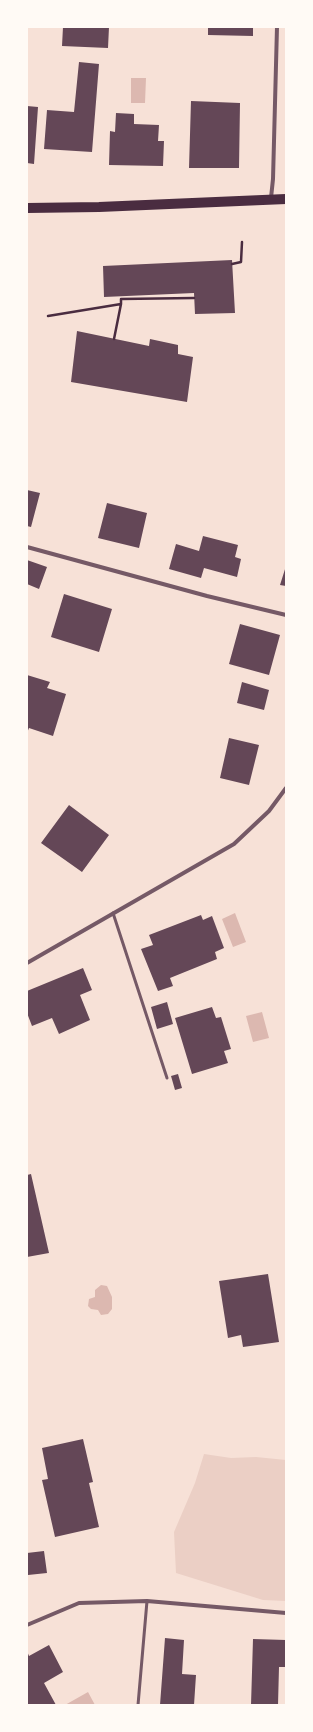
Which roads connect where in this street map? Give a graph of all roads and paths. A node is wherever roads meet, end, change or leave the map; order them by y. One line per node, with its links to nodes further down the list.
1 (277, 27): 3 (street)
2 (286, 199): 3 (main road)
3 (271, 200): 4 (main road)
4 (27, 208)
5 (242, 242): 6 (path)
6 (232, 264)
7 (194, 298): 8 (path)
8 (121, 304): 9 (path); 10 (path)
9 (48, 316)
10 (114, 339)
11 (27, 547): 12 (street)
12 (286, 615)
13 (286, 788): 14 (street)
14 (113, 912): 15 (street); 16 (lane)
15 (27, 963)
16 (167, 1078)
17 (147, 1601): 18 (street); 19 (street); 20 (lane)
18 (286, 1613)
19 (27, 1625)
20 (138, 1705)

